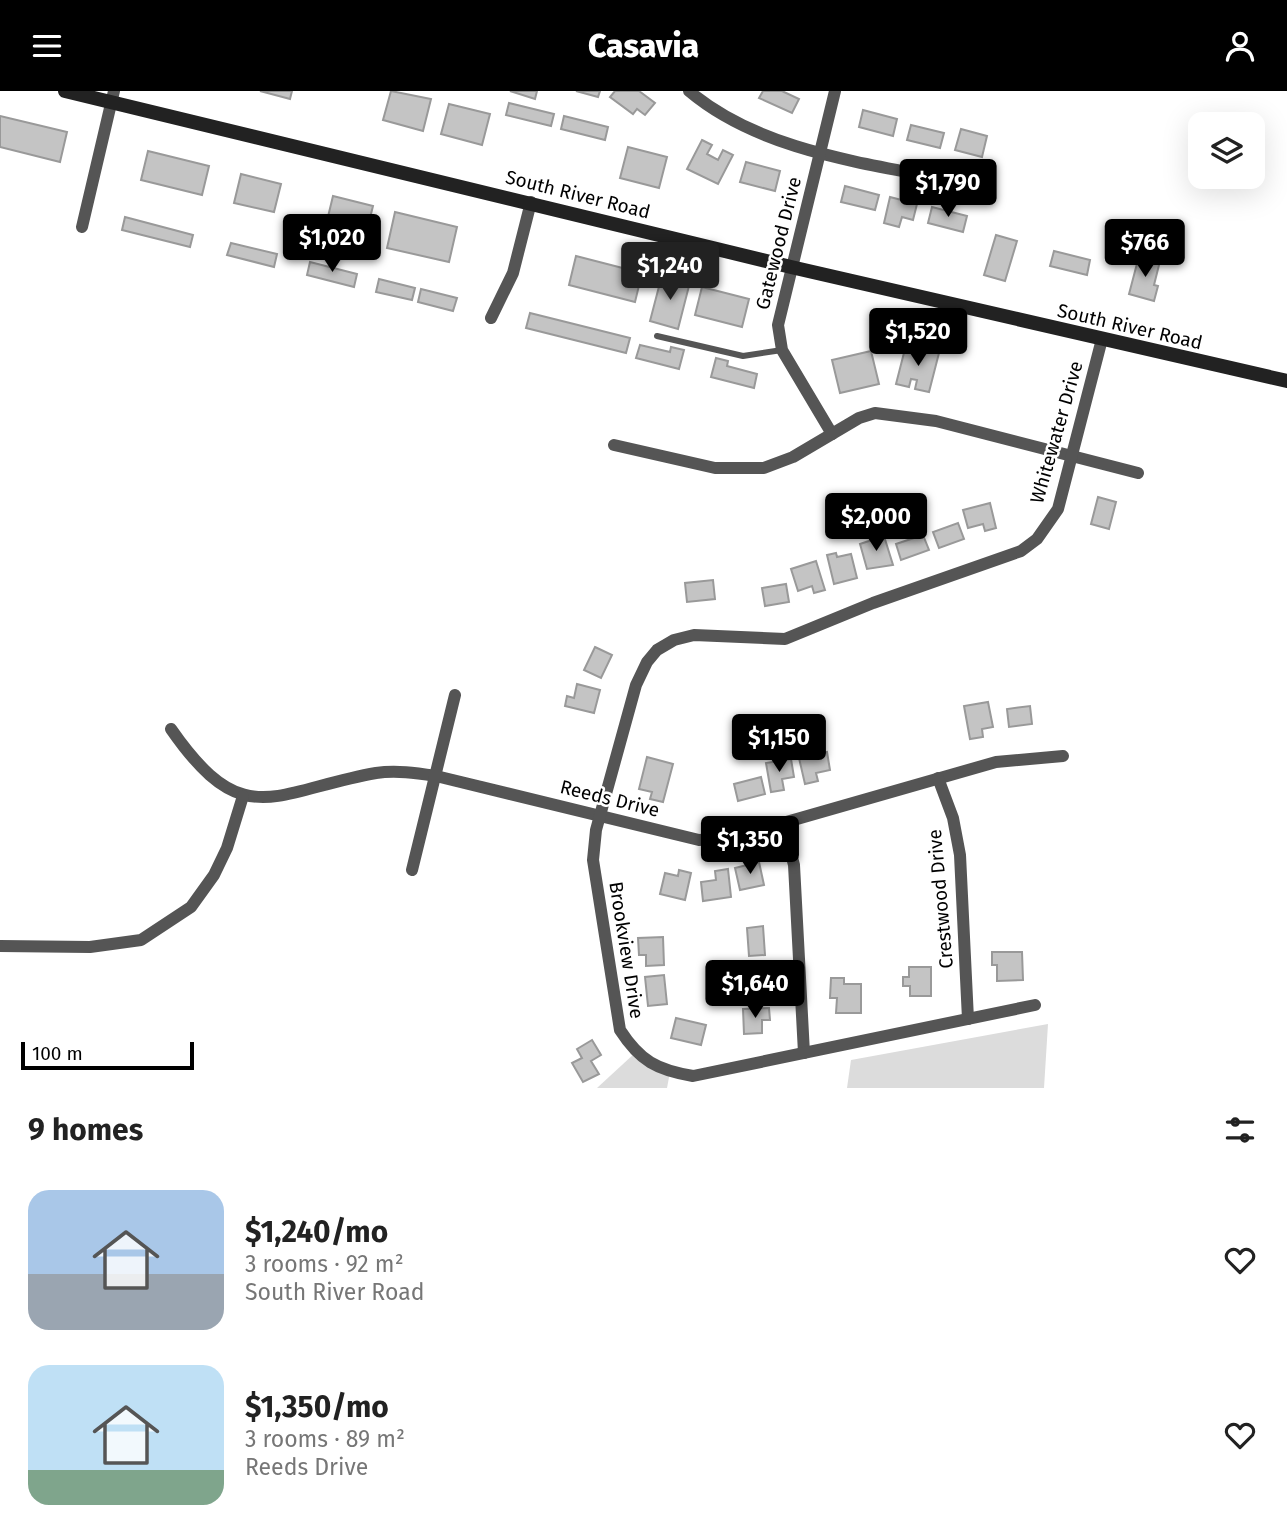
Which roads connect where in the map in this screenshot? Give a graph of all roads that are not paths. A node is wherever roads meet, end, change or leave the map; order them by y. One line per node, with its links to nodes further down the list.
1 (65, 91): 4 (street, South River Road)
2 (689, 91): 5 (street)
3 (835, 91): 5 (street, Gatewood Drive)
4 (112, 97): 7 (street, South River Road); 8 (street)
5 (821, 152): 6 (street); 9 (street, Gatewood Drive)
6 (970, 184)
7 (531, 202): 9 (street, South River Road); 10 (street)
8 (82, 227)
9 (792, 267): 12 (street, South River Road); 13 (street, Gatewood Drive)
10 (491, 318)
11 (657, 336): 13 (lane)
12 (1102, 339): 14 (street, South River Road); 17 (street, Whitewater Drive)
13 (782, 350): 15 (street, Gatewood Drive)
14 (1287, 381)
15 (832, 435): 16 (street); 17 (street)
16 (614, 445)
17 (1071, 459): 18 (street); 25 (street, Whitewater Drive)
18 (1138, 474)
19 (455, 695): 22 (street)
20 (171, 729): 24 (street, Reeds Drive)
21 (1063, 756): 23 (street, Reeds Drive)
22 (436, 776): 24 (street, Reeds Drive); 25 (street, Reeds Drive); 27 (street)
23 (938, 778): 26 (street, Reeds Drive); 30 (street, Crestwood Drive)
24 (243, 796): 28 (street)
25 (600, 815): 26 (street, Reeds Drive); 31 (street, Brookview Drive)
26 (783, 823): 31 (street)
27 (412, 870)
28 (0, 946)
29 (1035, 1005): 30 (street, Brookview Drive)
30 (968, 1019): 31 (street, Brookview Drive)
31 (804, 1053)

